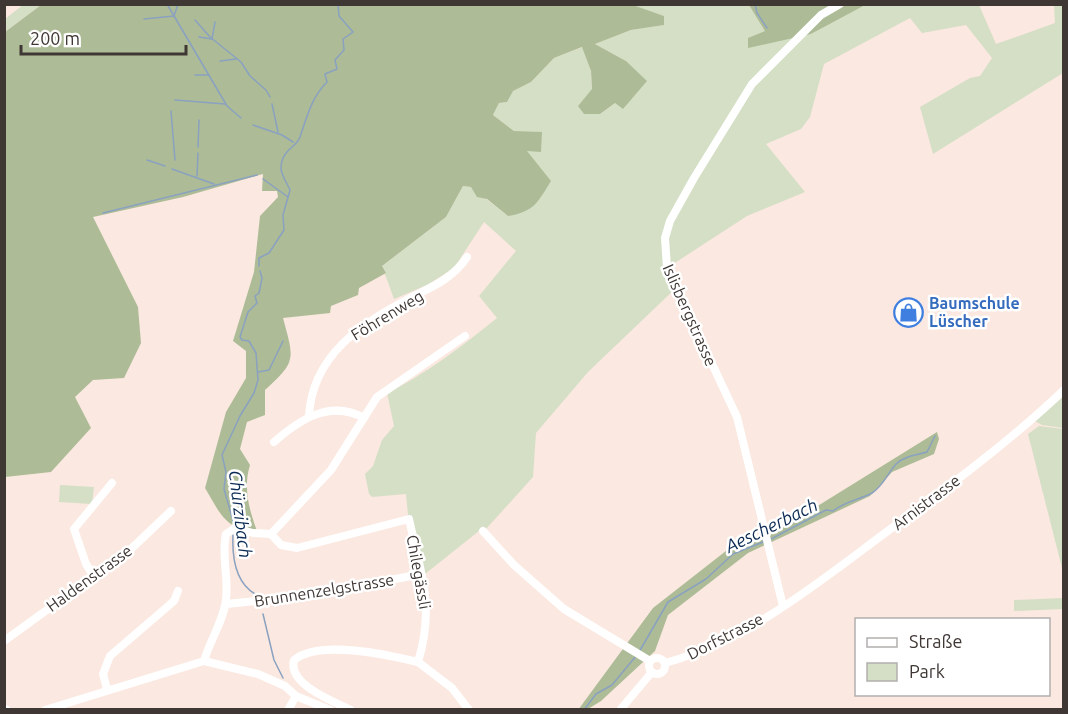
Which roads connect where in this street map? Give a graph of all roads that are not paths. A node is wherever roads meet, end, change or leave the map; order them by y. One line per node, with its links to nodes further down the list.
1 (840, 4): 16 (street, Islisbergstrasse)
2 (468, 257): 5 (street, Föhrenweg)
3 (465, 336): 6 (street)
4 (1064, 390): 16 (street, Arnistrasse)
5 (309, 416): 6 (street); 7 (street)
6 (364, 418): 11 (street)
7 (274, 442)
8 (112, 483): 12 (street)
9 (171, 512): 12 (street, Haldenstrasse)
10 (483, 531): 19 (street)
11 (271, 534): 13 (street, Chilegässli); 15 (street)
12 (93, 575): 17 (street, Haldenstrasse)
13 (422, 576): 15 (street, Brunnenzelgstrasse); 20 (street, Chilegässli)
14 (178, 591): 23 (street)
15 (226, 604): 18 (street)
16 (783, 606): 21 (street, Dorfstrasse)
17 (4, 641)
18 (204, 661): 23 (street); 24 (street)
19 (650, 661): 21 (street); 22 (street)
20 (418, 663): 28 (street); 29 (street)
21 (665, 663): 22 (street)
22 (652, 672): 30 (street)
23 (108, 689): 25 (street)
24 (296, 696): 26 (street); 27 (street)
25 (45, 710)
26 (288, 710)
27 (330, 710)
28 (351, 710)
29 (469, 710)
30 (620, 710)

